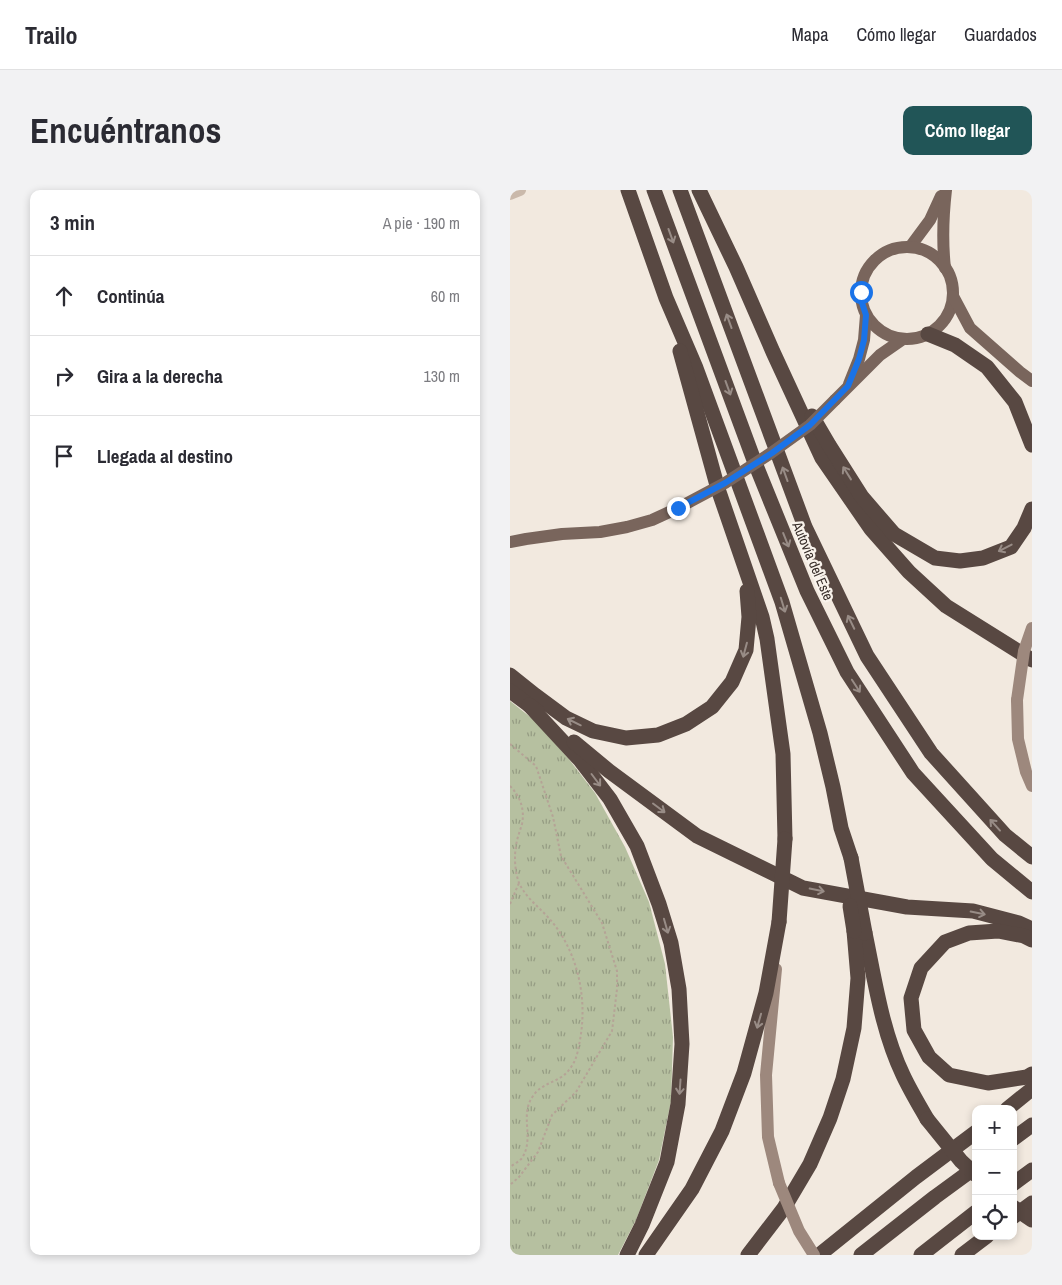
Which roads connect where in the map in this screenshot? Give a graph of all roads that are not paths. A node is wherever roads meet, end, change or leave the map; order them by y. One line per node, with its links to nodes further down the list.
1 (520, 190): 7 (street)
2 (628, 190): 11 (highway)
3 (654, 190): 31 (highway, Autovía del Este, one-way to 31)
4 (680, 190): 30 (highway, Autovía del Este, one-way to 4)
5 (700, 190): 15 (highway)
6 (945, 190): 8 (main road); 9 (main road)
7 (510, 194)
8 (910, 247): 9 (main road); 12 (main road)
9 (945, 268): 10 (main road)
10 (953, 296): 13 (main road); 16 (main road)
11 (666, 298): 23 (highway); 34 (highway, one-way to 34, bridge)
12 (866, 315): 14 (main road); 18 (main road)
13 (928, 334): 14 (main road); 20 (highway)
14 (903, 339): 18 (main road)
15 (773, 352): 21 (highway, one-way to 15); 25 (highway)
16 (1020, 372): 17 (main road); 19 (street)
17 (1032, 381)
18 (848, 386): 22 (main road, bridge)
19 (1032, 389)
20 (1032, 445)
21 (1032, 510)
22 (510, 542)
23 (744, 567): 26 (highway, one-way to 26); 32 (highway, bridge)
24 (1032, 628): 29 (street, bridge)
25 (1032, 660)
26 (510, 675)
27 (510, 691): 28 (highway)
28 (529, 704): 33 (highway, one-way to 33); 52 (highway, one-way to 52)
29 (1032, 786)
30 (1032, 857)
31 (1032, 892)
32 (779, 922): 53 (highway, one-way to 53); 55 (street, bridge)
33 (1032, 929)
34 (860, 932): 44 (highway, bridge); 54 (highway)
35 (1032, 940): 36 (highway)
36 (1032, 1074)
37 (1032, 1089): 38 (highway)
38 (1011, 1105)
39 (1032, 1125): 41 (highway)
40 (972, 1135): 56 (highway)
41 (1017, 1136)
42 (972, 1169): 57 (highway)
43 (1032, 1170): 45 (highway)
44 (972, 1171)
45 (1017, 1181)
46 (1032, 1203): 48 (highway)
47 (1017, 1210): 50 (highway, bridge)
48 (1017, 1214)
49 (972, 1215): 58 (highway)
50 (1032, 1220)
51 (982, 1240): 59 (highway)
52 (627, 1255)
53 (646, 1255)
54 (748, 1255)
55 (814, 1255)
56 (819, 1255)
57 (861, 1255)
58 (921, 1255)
59 (962, 1255)

